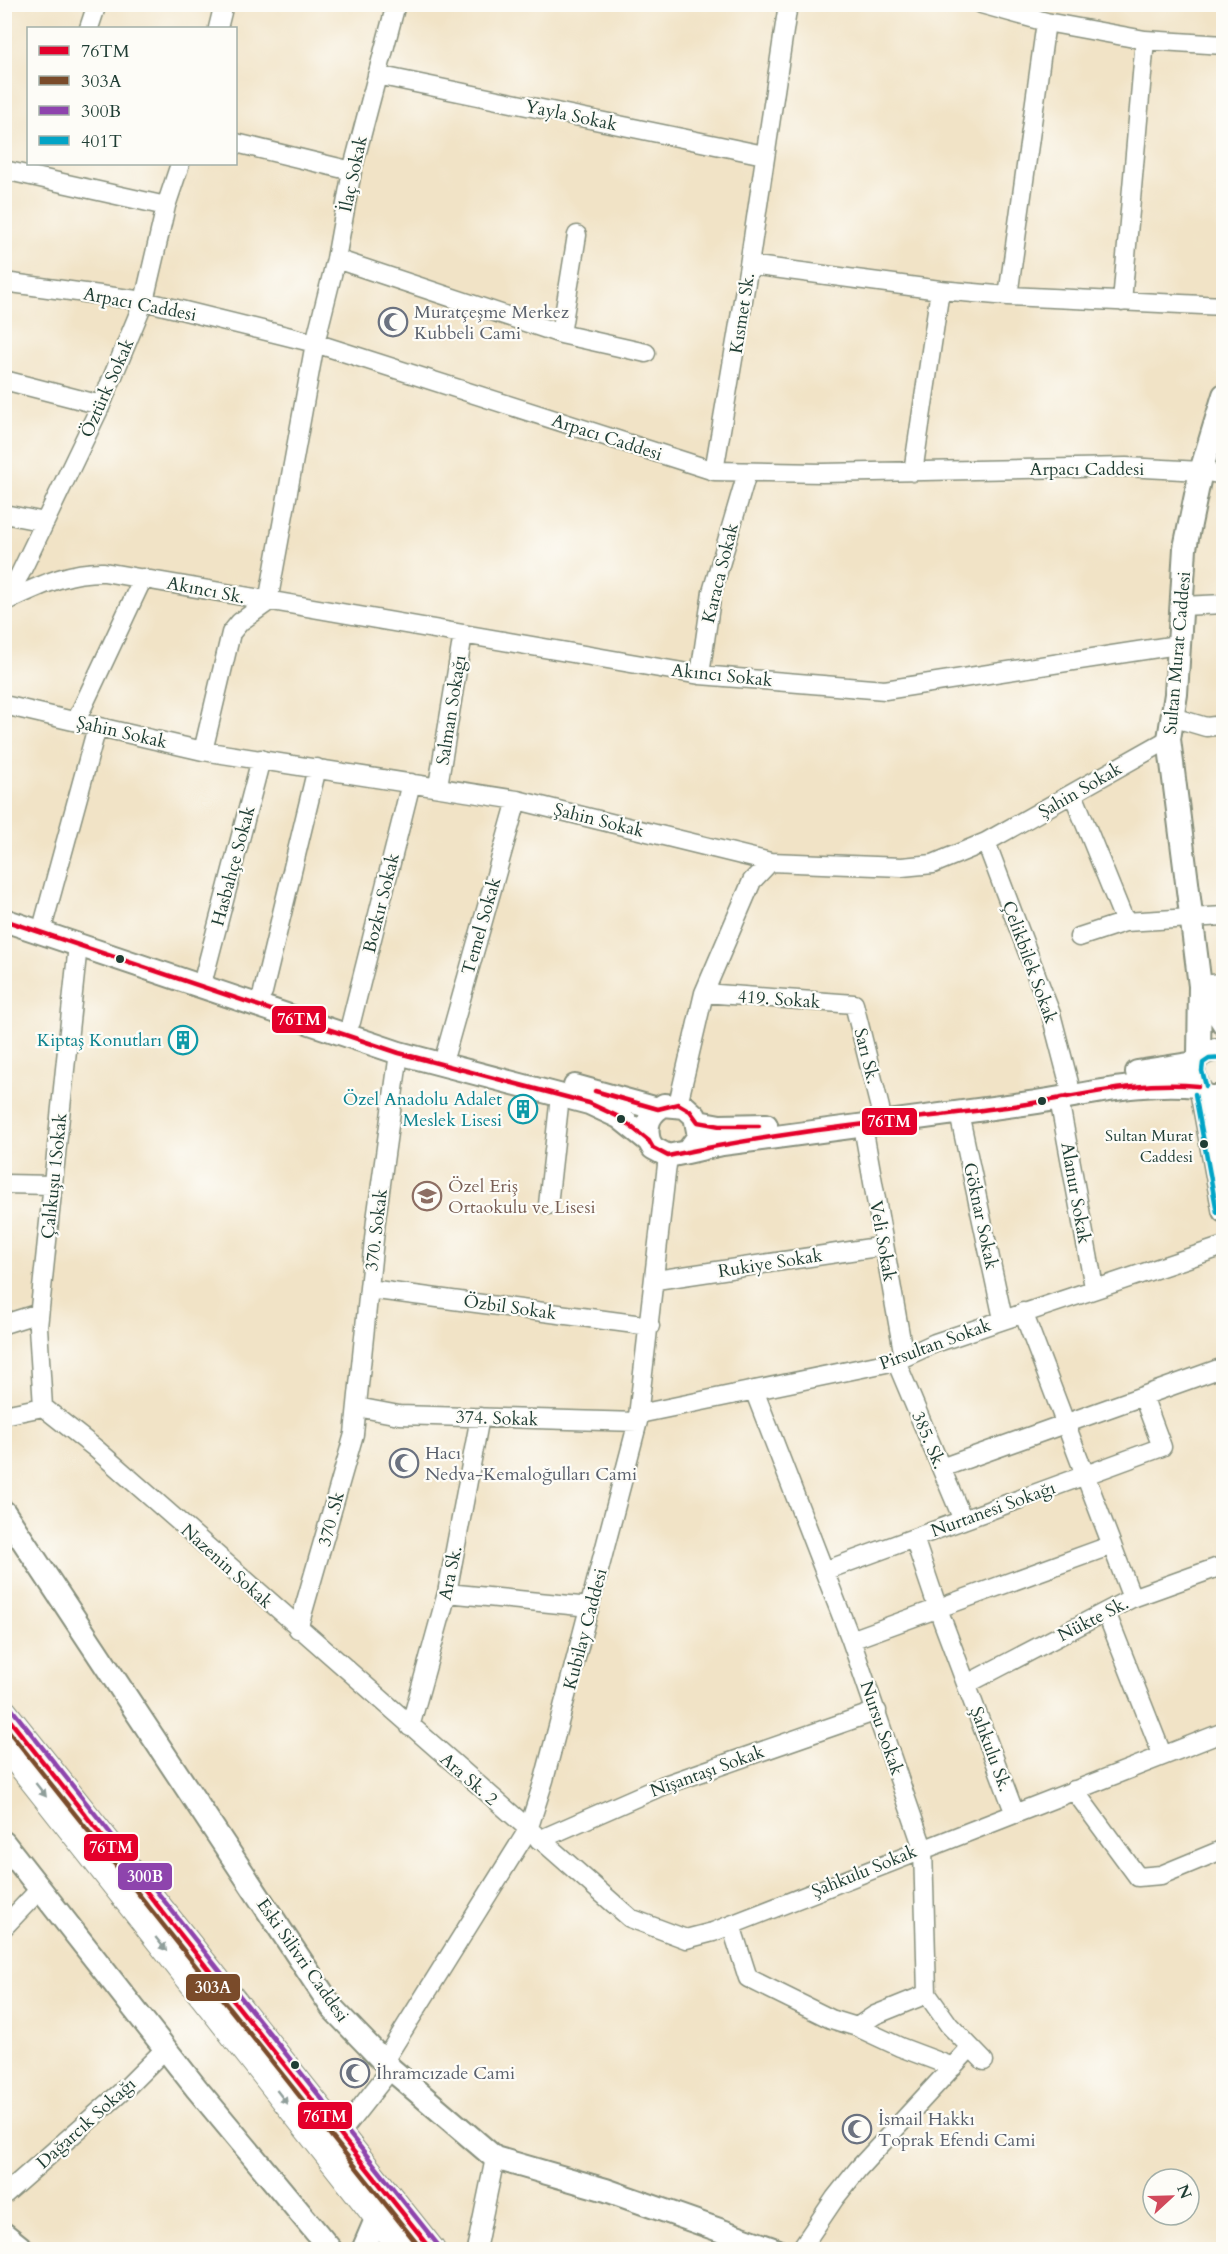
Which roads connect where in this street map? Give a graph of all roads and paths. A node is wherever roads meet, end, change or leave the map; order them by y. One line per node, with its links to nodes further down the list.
1 (224, 4): 8 (street)
2 (396, 4): 11 (street, İlaç Sokak)
3 (788, 4): 13 (street, Kısmet Sk.)
4 (981, 4): 6 (street)
5 (90, 6): 7 (street)
6 (1035, 14): 9 (street); 24 (street)
7 (89, 27)
8 (218, 27)
9 (1145, 40): 10 (street); 26 (street)
10 (1224, 45)
11 (377, 75): 13 (street, Yayla Sokak); 16 (street, İlaç Sokak)
12 (237, 143): 16 (street)
13 (764, 155): 21 (street, Kısmet Sk.)
14 (180, 165): 18 (street, Öztürk Sokak)
15 (4, 170): 17 (street)
16 (352, 171): 20 (street, İlaç Sokak)
17 (44, 172): 18 (street)
18 (166, 206): 25 (street, Öztürk Sokak)
19 (578, 236): 28 (street)
20 (336, 259): 28 (street); 29 (street, İlaç Sokak)
21 (750, 265): 23 (street); 34 (street, Kısmet Sk.)
22 (4, 282): 25 (street, Arpacı Caddesi)
23 (940, 290): 24 (street); 36 (street)
24 (1008, 296): 26 (street)
25 (144, 301): 29 (street, Arpacı Caddesi); 33 (street, Öztürk Sokak)
26 (1122, 302): 27 (street)
27 (1224, 306)
28 (561, 334): 30 (street)
29 (315, 344): 34 (street, Arpacı Caddesi); 44 (street, İlaç Sokak)
30 (646, 353)
31 (4, 380): 33 (street)
32 (1224, 395): 35 (main road, Sultan Murat Caddesi)
33 (101, 405): 40 (street, Öztürk Sokak)
34 (714, 471): 37 (street, Arpacı Caddesi)
35 (1201, 471): 36 (street, Arpacı Caddesi); 38 (street, Arpacı Caddesi); 46 (main road, Sultan Murat Caddesi)
36 (913, 472): 37 (street, Arpacı Caddesi)
37 (747, 473): 49 (street, Karaca Sokak)
38 (1224, 475)
39 (4, 514): 40 (street)
40 (45, 522): 41 (street, Öztürk Sokak)
41 (12, 572): 43 (street, Öztürk Sokak)
42 (143, 578): 43 (street, Akıncı Sk.); 44 (street, Akıncı Sk.); 51 (street)
43 (4, 601)
44 (268, 602): 47 (street, Akıncı Sokak); 55 (street)
45 (1224, 604): 46 (street)
46 (1182, 606): 48 (main road, Sultan Murat Caddesi)
47 (463, 634): 49 (street, Akıncı Sokak); 59 (street, Salman Sokağı)
48 (1178, 645): 49 (street, Akıncı Sokak); 54 (main road, Sultan Murat Caddesi)
49 (700, 675)
50 (4, 705): 51 (street, Şahin Sokak)
51 (76, 721): 53 (street, Şahin Sokak)
52 (1224, 725): 54 (street)
53 (97, 727): 55 (street, Şahin Sokak); 69 (street)
54 (1171, 728): 60 (street, Şahin Sokak); 66 (main road, Sultan Murat Caddesi)
55 (203, 751): 56 (street, Şahin Sokak)
56 (261, 759): 57 (street, Şahin Sokak); 72 (street, Hasbahçe Sokak)
57 (317, 768): 58 (street, Şahin Sokak); 75 (street)
58 (411, 783): 59 (street, Şahin Sokak); 78 (street, Bozkır Sokak)
59 (438, 786): 61 (street, Şahin Sokak)
60 (1073, 794): 62 (street, Şahin Sokak); 68 (street)
61 (516, 800): 63 (street, Şahin Sokak); 81 (street, Temel Sokak)
62 (986, 842): 63 (street, Şahin Sokak); 84 (street, Çelikbilek Sokak)
63 (770, 862): 76 (street)
64 (4, 910): 69 (main road)
65 (1224, 916): 66 (street)
66 (1191, 919): 68 (street); 74 (main road, Sultan Murat Caddesi)
67 (4, 920): 71 (main road)
68 (1125, 922): 70 (street)
69 (43, 925): 72 (main road)
70 (1078, 937)
71 (78, 945): 82 (main road); 95 (street, Çalıkuşu 1Sokak)
72 (205, 973): 75 (main road)
73 (1224, 982): 74 (street)
74 (1200, 986): 79 (main road); 83 (main road, Sultan Murat Caddesi)
75 (263, 992): 78 (main road)
76 (704, 993): 77 (street, 419. Sokak); 87 (street)
77 (854, 1004): 88 (street, Sarı Sk.)
78 (351, 1022): 81 (main road)
79 (1224, 1024)
80 (1224, 1050): 83 (main road)
81 (446, 1052): 87 (main road)
82 (399, 1053): 86 (main road); 102 (street, 370. Sokak)
83 (1197, 1059): 84 (main road); 85 (main road, Sultan Murat Caddesi)
84 (1064, 1091): 85 (main road); 88 (main road); 89 (main road); 101 (street, Alanur Sokak)
85 (1208, 1092): 97 (main road)
86 (560, 1096): 92 (main road); 96 (street)
87 (668, 1106): 90 (main road); 92 (main road)
88 (880, 1108): 90 (main road)
89 (958, 1113): 91 (main road); 105 (street, Göknar Sokak)
90 (698, 1122): 93 (main road)
91 (863, 1126): 93 (main road); 98 (street, Veli Sokak)
92 (649, 1141): 93 (main road)
93 (678, 1154): 100 (street, Kubilay Caddesi)
94 (4, 1184): 95 (street)
95 (53, 1185): 104 (street, Çalıkuşu 1Sokak)
96 (548, 1205)
97 (1224, 1211)
98 (884, 1246): 100 (street, Rukiye Sokak); 108 (street, Veli Sokak)
99 (1224, 1246): 101 (street, Pirsultan Sokak)
100 (656, 1280): 107 (street, Kubilay Caddesi)
101 (1094, 1287): 103 (street, Pirsultan Sokak)
102 (369, 1289): 107 (street, Özbil Sokak); 113 (street, 370. Sokak)
103 (1023, 1312): 105 (street, Pirsultan Sokak); 117 (street)
104 (39, 1313): 106 (street); 112 (street, Çalıkuşu 1Sokak)
105 (1003, 1319): 108 (street, Pirsultan Sokak)
106 (4, 1324)
107 (650, 1326): 116 (street, Kubilay Caddesi)
108 (900, 1359): 110 (street, Pirsultan Sokak); 118 (street, 385. Sk.)
109 (1224, 1366): 111 (street)
110 (754, 1390): 116 (street, Pirsultan Sokak); 125 (street, Nursu Sokak)
111 (1143, 1396): 117 (street); 119 (street, Nurtanesi Sokağı)
112 (43, 1407): 114 (street); 131 (street, Nazenin Sokak)
113 (357, 1407): 115 (street, 374. Sokak); 131 (street, 370 .Sk)
114 (4, 1415)
115 (480, 1417): 116 (street, 374. Sokak); 126 (street, Ara Sk.)
116 (638, 1418): 128 (street, Kubilay Caddesi)
117 (1066, 1425): 118 (street); 119 (street)
118 (941, 1468): 121 (street, 385. Sk.)
119 (1085, 1475): 121 (street, Nurtanesi Sokağı); 123 (street)
120 (4, 1512): 154 (main road, Eski Silivri Caddesi)
121 (963, 1520): 122 (street, Nurtanesi Sokağı)
122 (914, 1538): 125 (street, Nurtanesi Sokağı); 129 (street, Şahkulu Sk.)
123 (1112, 1545): 127 (street); 129 (street)
124 (1224, 1565): 127 (street, Nükte Sk.)
125 (824, 1570): 132 (street, Nursu Sokak)
126 (447, 1593): 128 (street); 136 (street, Ara Sk.)
127 (1132, 1598): 130 (street, Nükte Sk.)
128 (590, 1607): 142 (street, Kubilay Caddesi)
129 (938, 1609): 132 (street); 133 (street, Şahkulu Sk.)
130 (1106, 1612): 133 (street, Nükte Sk.); 139 (street)
131 (298, 1629): 136 (street, Nazenin Sokak)
132 (851, 1640): 134 (street, Nursu Sokak)
133 (967, 1684): 141 (street, Şahkulu Sk.)
134 (877, 1711): 142 (street, Nişantaşı Sokak); 144 (street, Nursu Sokak)
135 (4, 1712): 156 (highway)
136 (410, 1727): 142 (street, Ara Sk. 2)
137 (1224, 1732): 139 (street, Şahkulu Sokak)
138 (4, 1744): 159 (highway, one-way to 159)
139 (1162, 1754): 140 (street, Şahkulu Sokak)
140 (1074, 1790): 141 (street, Şahkulu Sokak); 145 (street)
141 (1015, 1814): 144 (street, Şahkulu Sokak)
142 (533, 1835): 147 (street, Şahkulu Sokak); 154 (street, Kubilay Caddesi)
143 (4, 1843): 146 (main road)
144 (923, 1848): 147 (street, Şahkulu Sokak); 149 (street, Nursu Sokak)
145 (1224, 1849)
146 (40, 1889): 148 (street); 151 (main road)
147 (731, 1925): 150 (street)
148 (4, 1927)
149 (927, 1994): 150 (street); 152 (street)
150 (858, 2027): 155 (street)
151 (166, 2048): 158 (street, Dağarcık Sokağı); 163 (main road)
152 (970, 2048): 153 (street); 155 (street)
153 (984, 2061)
154 (387, 2066): 156 (street, Kubilay Caddesi); 157 (main road, Eski Silivri Caddesi)
155 (953, 2067): 169 (street)
156 (339, 2135): 166 (highway)
157 (495, 2158): 161 (main road, Eski Silivri Caddesi); 167 (street)
158 (4, 2195)
159 (377, 2217): 164 (main road); 165 (highway)
160 (4, 2234): 162 (main road)
161 (736, 2243): 168 (main road, Eski Silivri Caddesi)
162 (24, 2250)
163 (331, 2250)
164 (363, 2250)
165 (403, 2250)
166 (432, 2250)
167 (476, 2250)
168 (777, 2250)
169 (800, 2250)

